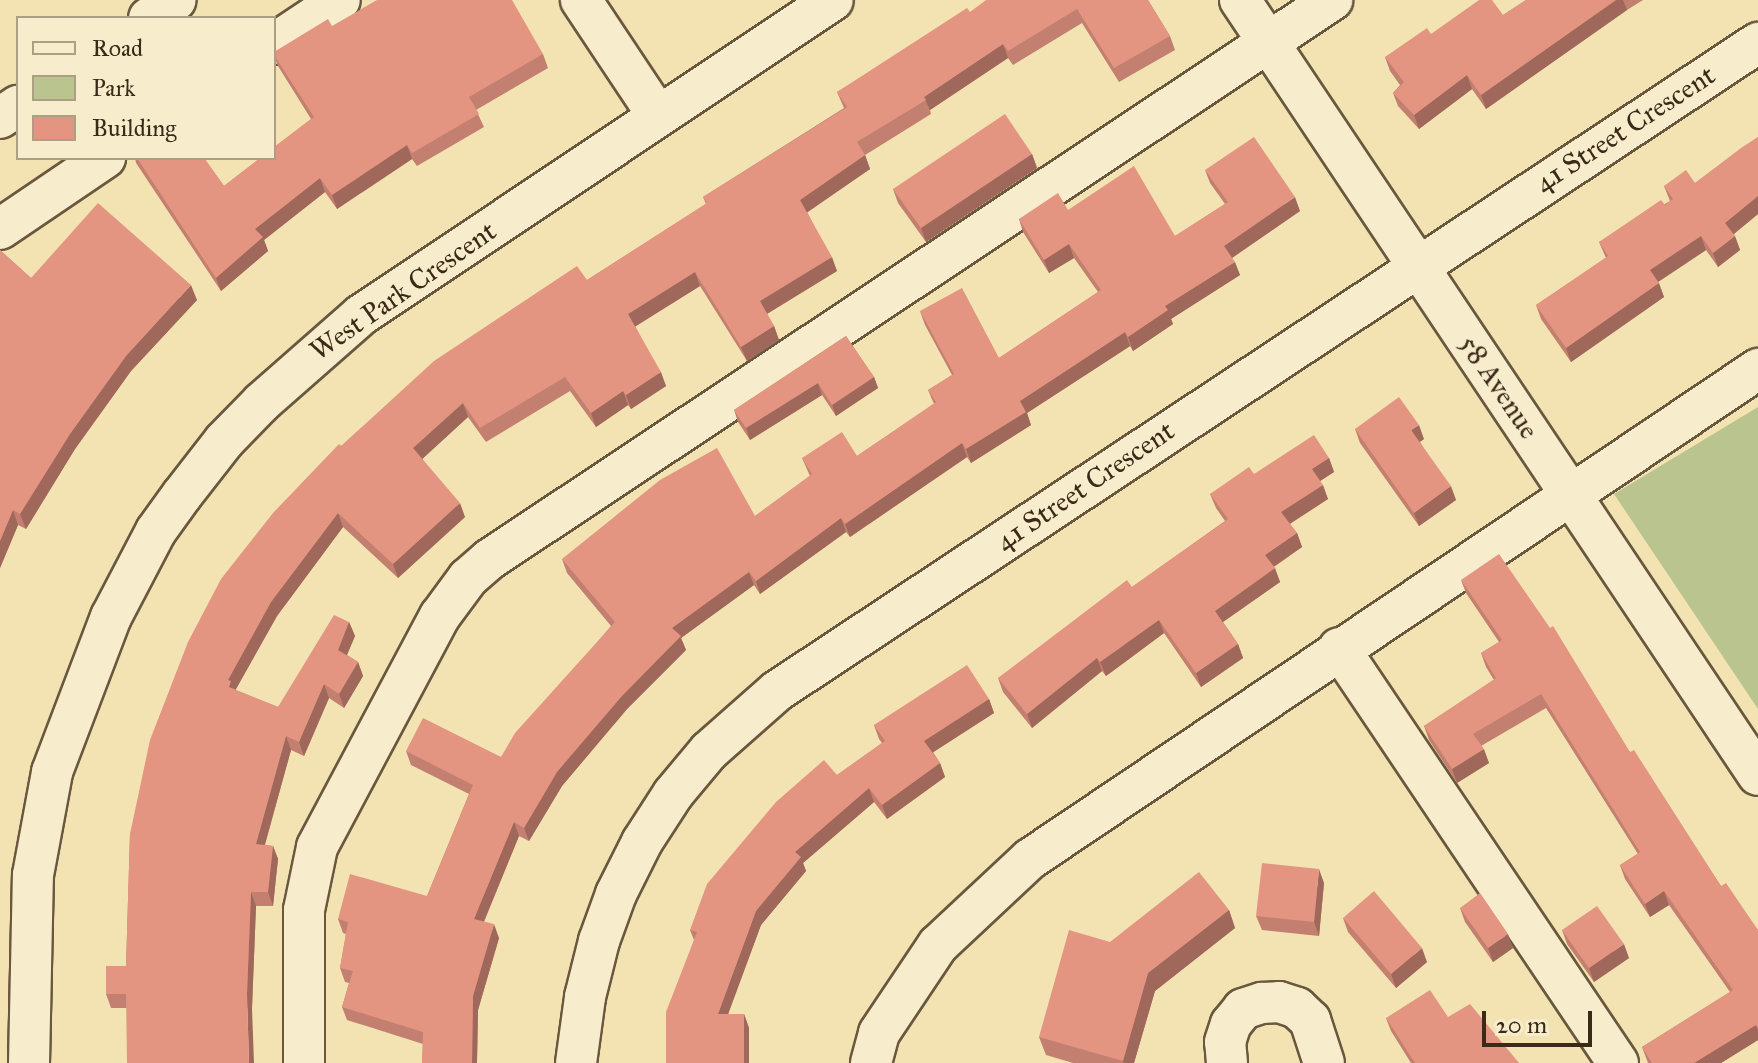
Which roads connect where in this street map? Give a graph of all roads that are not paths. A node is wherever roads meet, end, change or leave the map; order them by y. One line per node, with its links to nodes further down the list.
1 (176, 0): 7 (street)
2 (340, 0): 9 (street)
3 (581, 0): 11 (street)
4 (833, 0): 11 (street, West Park Crescent)
5 (1240, 0): 8 (street, 58 Avenue)
6 (1332, 0): 8 (street)
7 (152, 16)
8 (1268, 41): 14 (street, 58 Avenue); 20 (street)
9 (276, 43)
10 (1758, 43): 14 (street, 41 Street Crescent)
11 (658, 116): 19 (street, West Park Crescent)
12 (102, 160): 13 (street)
13 (0, 229)
14 (1418, 265): 16 (street, 58 Avenue); 21 (street, 41 Street Crescent)
15 (1758, 369): 16 (street)
16 (1571, 494): 17 (street); 18 (street, 58 Avenue)
17 (1339, 648): 22 (street); 25 (street)
18 (1758, 775)
19 (29, 1063)
20 (304, 1063)
21 (576, 1063)
22 (871, 1063)
23 (1227, 1063): 24 (street)
24 (1324, 1063)
25 (1618, 1063)

